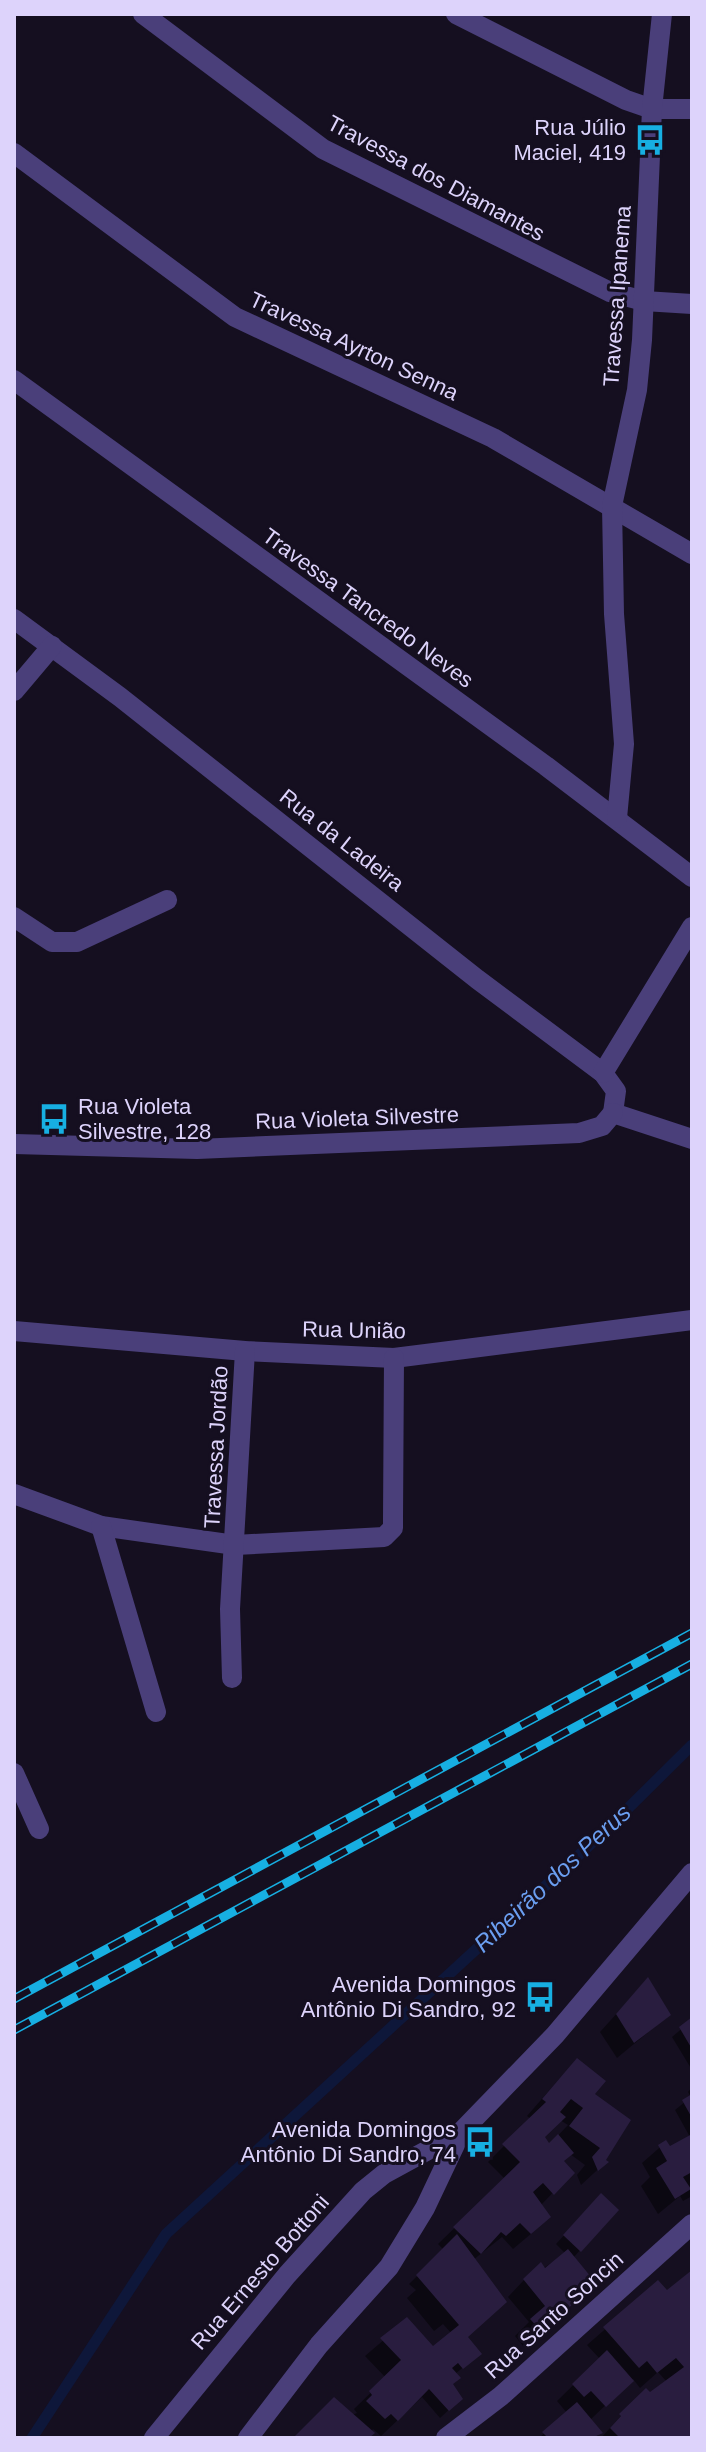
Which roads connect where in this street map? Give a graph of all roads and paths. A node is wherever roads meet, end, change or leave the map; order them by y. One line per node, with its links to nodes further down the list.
1 (143, 14): 7 (street, Travessa dos Diamantes)
2 (456, 14): 4 (street)
3 (662, 14): 4 (street, Travessa Ipanema)
4 (652, 109): 5 (street); 7 (street, Travessa Ipanema)
5 (692, 109)
6 (14, 153): 10 (street, Travessa Ayrton Senna)
7 (644, 301): 8 (street, Travessa dos Diamantes); 10 (street, Travessa Ipanema)
8 (692, 304)
9 (14, 380): 15 (street, Travessa Tancredo Neves)
10 (612, 506): 11 (street, Travessa Ayrton Senna); 15 (street, Travessa Ipanema)
11 (692, 554)
12 (14, 619): 13 (street, Rua da Ladeira)
13 (52, 646): 14 (street); 20 (street, Rua da Ladeira)
14 (14, 691)
15 (617, 818): 16 (street, Travessa Tancredo Neves)
16 (692, 877)
17 (167, 900): 18 (street)
18 (14, 917)
19 (692, 927): 20 (street)
20 (603, 1073): 21 (street)
21 (613, 1113): 22 (street); 23 (street, Rua Violeta Silvestre)
22 (692, 1139)
23 (14, 1144)
24 (692, 1320): 27 (street, Rua União)
25 (14, 1331): 26 (street, Rua União)
26 (245, 1351): 27 (street, Rua União); 30 (street, Travessa Jordão)
27 (394, 1358): 30 (street)
28 (14, 1494): 29 (street, Travessa Jordão)
29 (101, 1526): 30 (street, Travessa Jordão); 32 (street)
30 (235, 1545): 31 (street, Travessa Jordão)
31 (232, 1678)
32 (156, 1712)
33 (14, 1773): 34 (street)
34 (39, 1829)
35 (692, 1873): 36 (street)
36 (461, 2132): 38 (street, Rua Ernesto Bottoni); 39 (street)
37 (692, 2224): 40 (street, Rua Santo Soncin)
38 (154, 2438)
39 (248, 2438)
40 (446, 2438)

